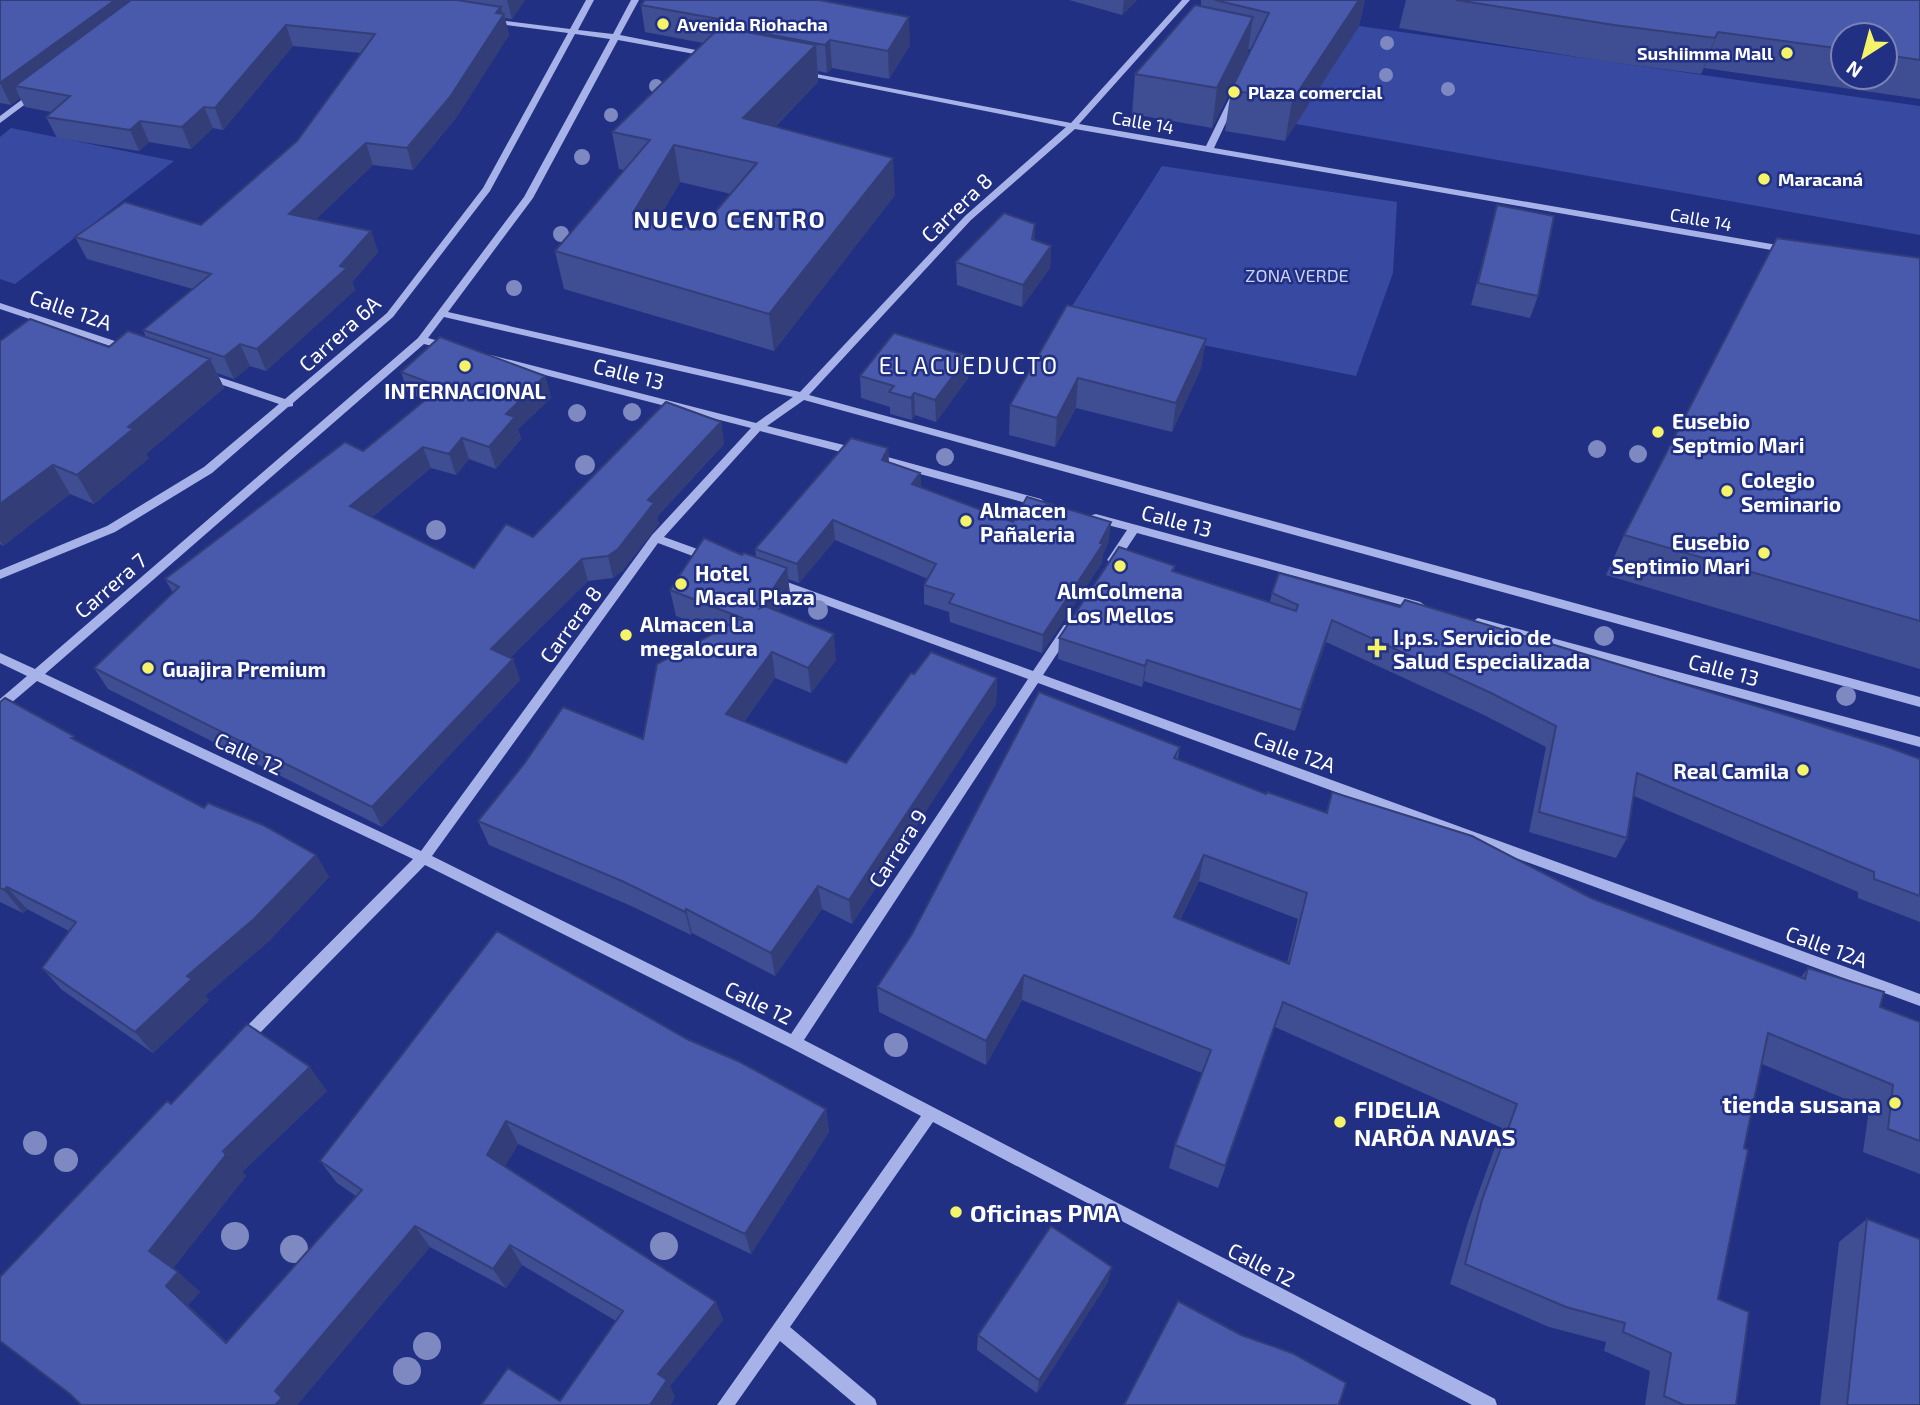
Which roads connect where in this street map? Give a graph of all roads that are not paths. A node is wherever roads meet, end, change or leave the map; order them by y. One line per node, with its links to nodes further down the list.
1 (590, 0): 5 (street, Carrera 6A)
2 (635, 0): 6 (street)
3 (1186, 0): 12 (street, Carrera 8)
4 (480, 19): 5 (street)
5 (573, 34): 6 (street); 23 (street, Carrera 6A)
6 (617, 37): 7 (street); 16 (street)
7 (724, 58)
8 (792, 71): 12 (street, Calle 14)
9 (43, 88): 11 (street)
10 (1238, 90): 13 (street)
11 (0, 120)
12 (1073, 125): 13 (street, Calle 14); 22 (street, Carrera 8)
13 (1209, 149): 14 (street, Calle 14)
14 (1797, 251)
15 (0, 306): 18 (street, Calle 12A)
16 (445, 314): 17 (street, Carrera 7); 22 (street, Calle 13)
17 (422, 340): 19 (street); 37 (street, Carrera 7)
18 (131, 350)
19 (463, 351)
20 (476, 354): 24 (street, Calle 13)
21 (197, 372): 23 (street)
22 (802, 396): 24 (street, Carrera 8); 39 (street, Calle 13)
23 (289, 404): 31 (street, Carrera 6A)
24 (759, 426): 25 (street, Calle 13); 28 (street, Carrera 8)
25 (1054, 507)
26 (1080, 514): 27 (street, Calle 13)
27 (1134, 529): 30 (street); 33 (street, Calle 13)
28 (656, 538): 29 (street); 42 (street, Carrera 8)
29 (722, 562)
30 (1104, 574)
31 (0, 575)
32 (761, 577): 38 (street, Calle 12A)
33 (1427, 608)
34 (1467, 619): 41 (street, Calle 13)
35 (1073, 620): 38 (street, Carrera 9)
36 (0, 658): 37 (street, Calle 12)
37 (36, 675): 40 (street, Carrera 7); 42 (street, Calle 12)
38 (1036, 677): 43 (street, Calle 12A); 44 (street, Carrera 9)
39 (1920, 702)
40 (0, 706)
41 (1920, 742)
42 (423, 858): 44 (street, Calle 12); 45 (street, Carrera 8)
43 (1920, 1000)
44 (794, 1042): 46 (street, Calle 12)
45 (236, 1046)
46 (930, 1115): 47 (street); 50 (street, Calle 12)
47 (779, 1330): 48 (street); 49 (street)
48 (725, 1405)
49 (869, 1405)
50 (1489, 1405)

